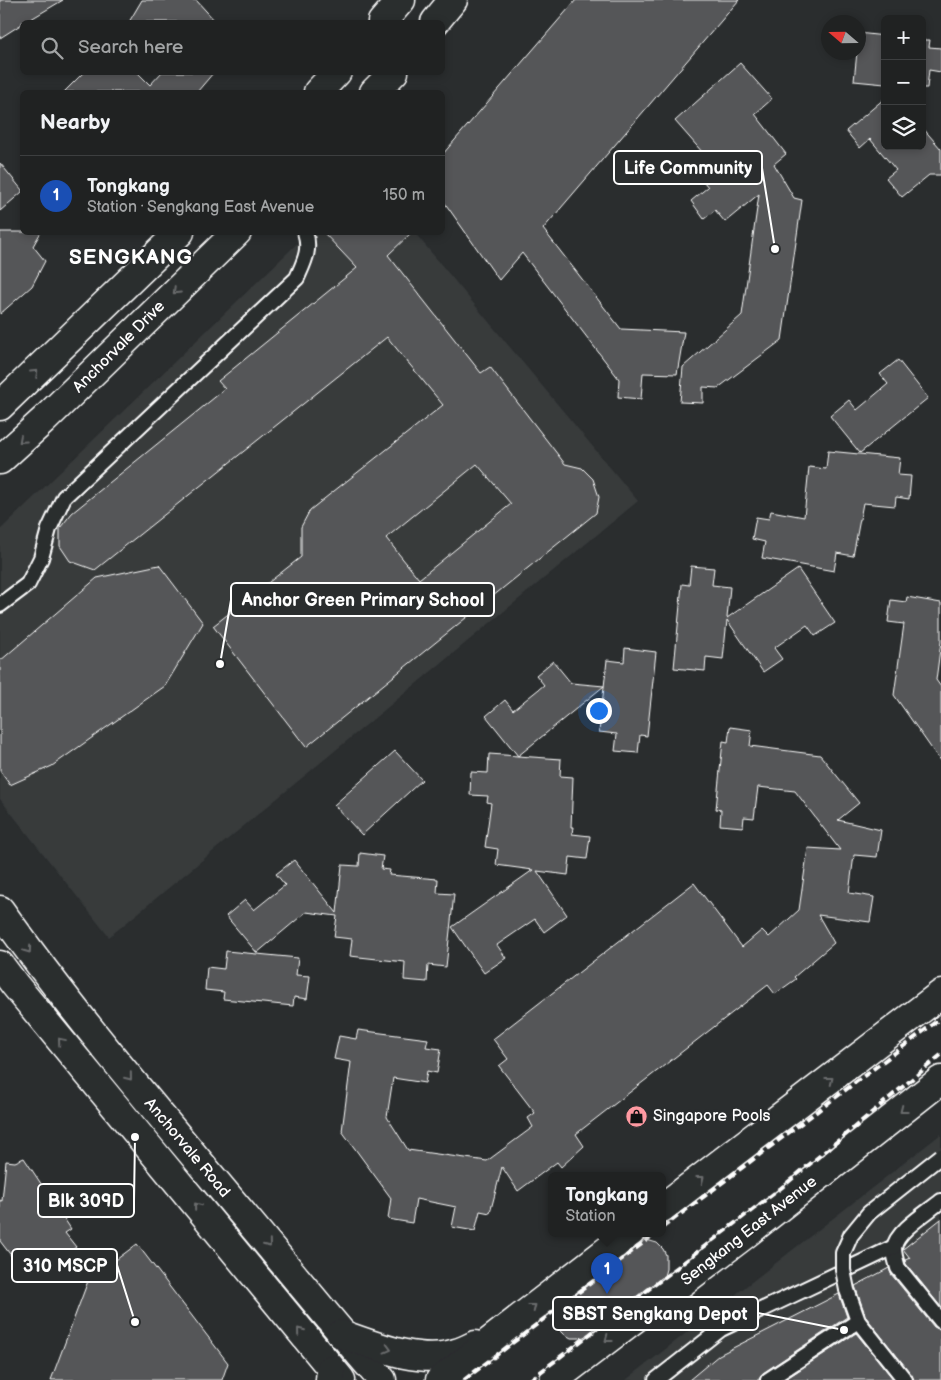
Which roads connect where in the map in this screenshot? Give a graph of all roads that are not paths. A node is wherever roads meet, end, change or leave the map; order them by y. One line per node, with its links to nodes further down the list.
1 (401, 0): 3 (street)
2 (453, 0): 4 (street)
3 (384, 20)
4 (437, 20)
5 (334, 75): 7 (street)
6 (391, 75): 8 (street)
7 (320, 90)
8 (376, 90)
9 (177, 235): 12 (street, one-way to 9)
10 (233, 235): 13 (street, Anchorvale Drive, one-way to 13)
11 (306, 235): 14 (lane)
12 (0, 406)
13 (0, 460)
14 (0, 605)
15 (0, 910): 26 (street, Anchorvale Road, one-way to 26)
16 (0, 966): 28 (street, Anchorvale Road, one-way to 16)
17 (941, 994): 21 (street, one-way to 17)
18 (941, 1080): 31 (street, Sengkang East Avenue, one-way to 31)
19 (941, 1156): 24 (lane, bridge)
20 (941, 1201): 23 (lane)
21 (666, 1205)
22 (625, 1237): 27 (street, one-way to 22)
23 (894, 1247): 25 (lane); 32 (lane)
24 (858, 1321): 33 (lane); 34 (lane)
25 (941, 1322)
26 (341, 1334): 27 (street, one-way to 27); 29 (street, Anchorvale Road)
27 (494, 1337): 30 (street)
28 (334, 1376)
29 (382, 1380)
30 (440, 1380)
31 (554, 1380)
32 (656, 1380)
33 (768, 1380)
34 (905, 1380)

